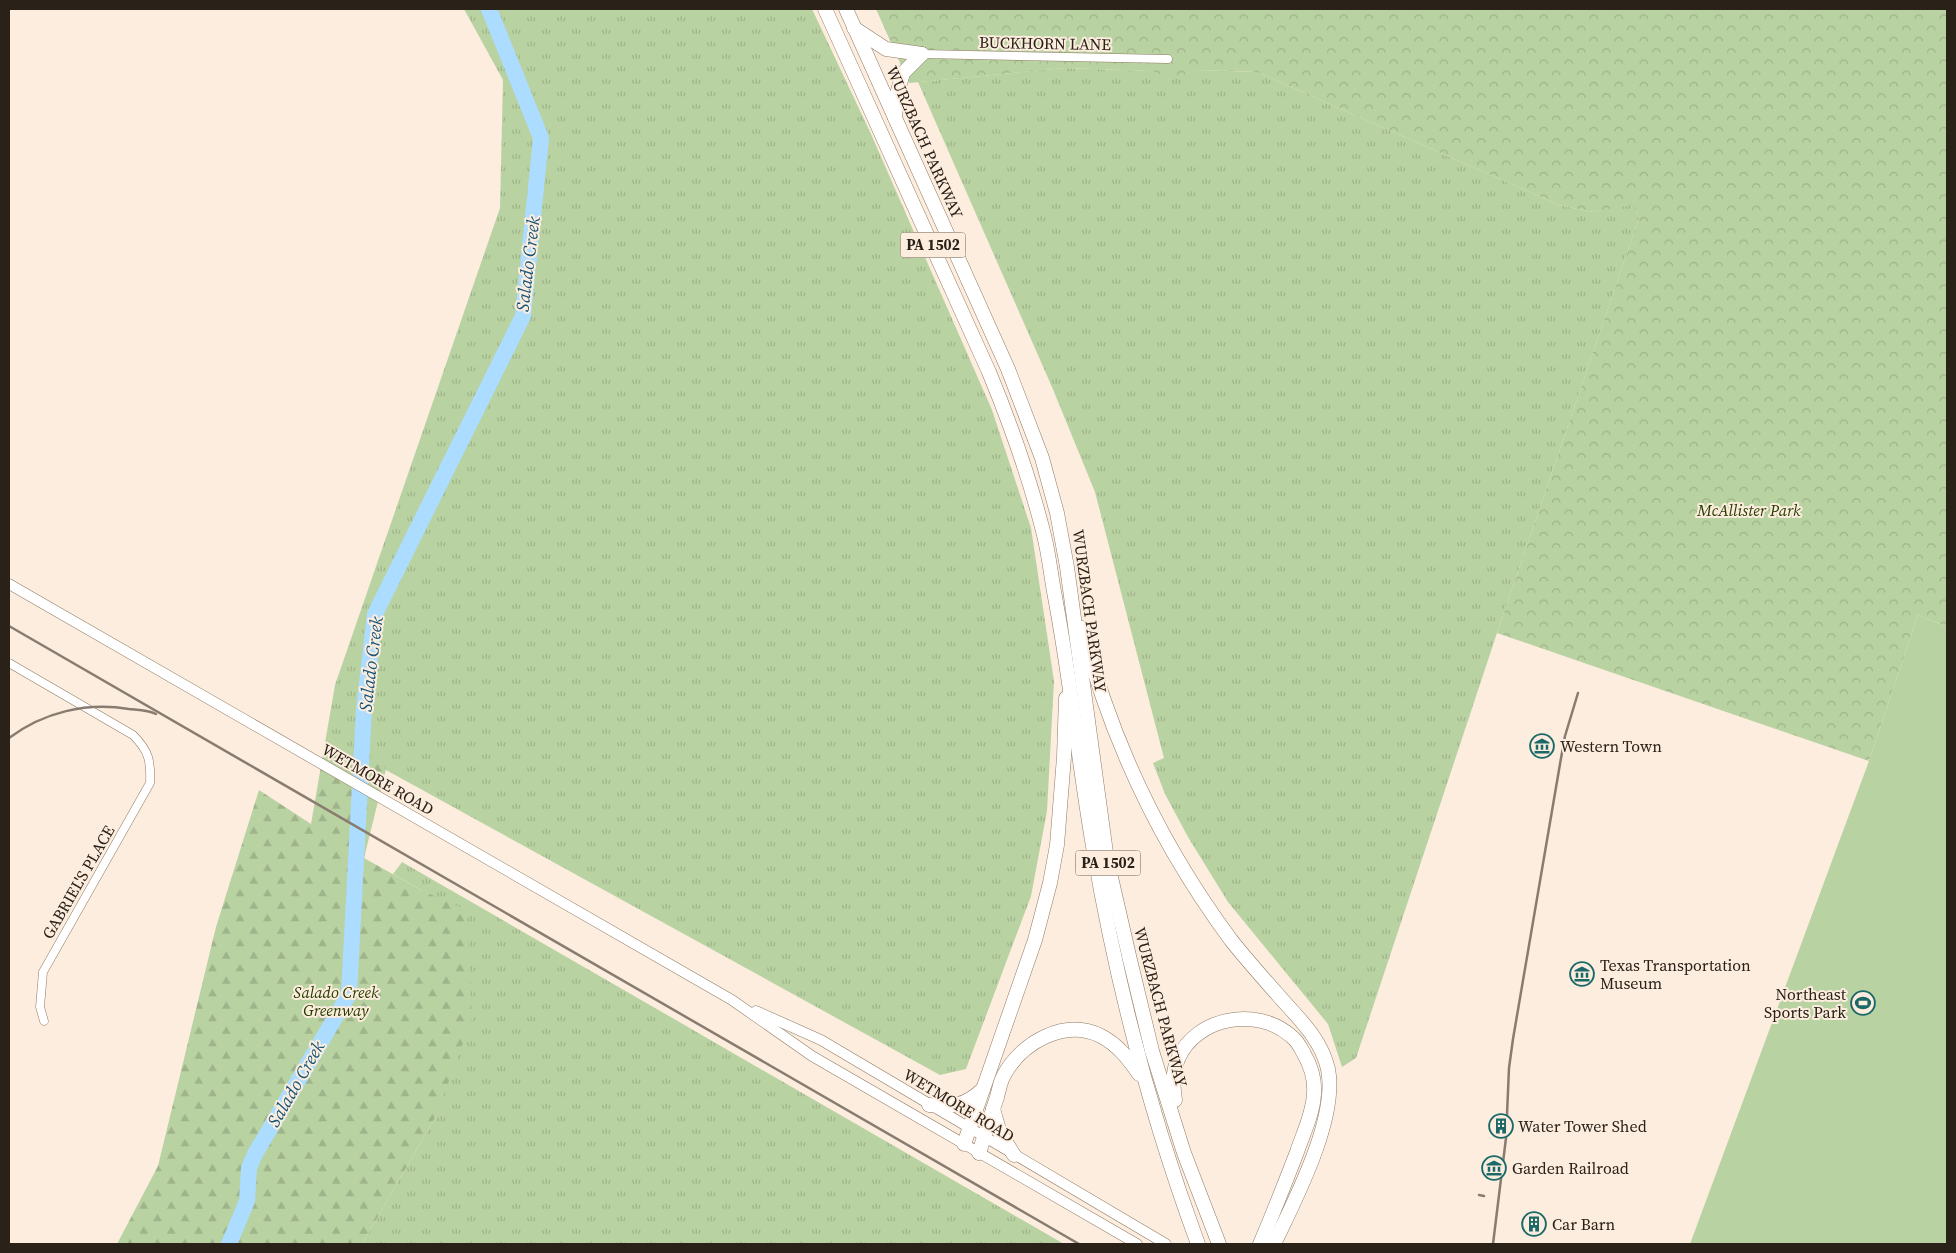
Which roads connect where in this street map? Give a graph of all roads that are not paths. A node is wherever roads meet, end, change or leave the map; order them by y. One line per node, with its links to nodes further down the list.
1 (825, 9): 9 (highway, WURZBACH PARKWAY / PA 1502)
2 (846, 9): 3 (highway, WURZBACH PARKWAY / PA 1502)
3 (854, 28): 4 (highway); 6 (highway, WURZBACH PARKWAY / PA 1502)
4 (922, 54): 5 (street, BUCKHORN LANE); 6 (highway)
5 (1168, 59)
6 (895, 119): 7 (highway, WURZBACH PARKWAY / PA 1502)
7 (1067, 567): 21 (highway, WURZBACH PARKWAY / PA 1502); 28 (highway)
8 (9, 584): 11 (main road, WETMORE ROAD)
9 (1067, 662): 13 (highway, WURZBACH PARKWAY / PA 1502); 14 (highway)
10 (9, 663): 12 (street, GABRIEL'S PLACE)
11 (732, 1000): 15 (main road, WETMORE ROAD); 19 (main road, WETMORE ROAD)
12 (44, 1021)
13 (1145, 1083): 16 (highway); 25 (highway, WURZBACH PARKWAY / PA 1502)
14 (985, 1086): 15 (highway); 17 (highway)
15 (929, 1105): 17 (main road, WETMORE ROAD)
16 (993, 1109): 18 (highway); 22 (highway)
17 (970, 1129): 18 (main road, WETMORE ROAD); 19 (highway)
18 (984, 1138): 20 (highway); 22 (main road, WETMORE ROAD)
19 (964, 1144): 20 (main road, WETMORE ROAD)
20 (979, 1153): 23 (main road, WETMORE ROAD)
21 (1184, 1153): 26 (highway, WURZBACH PARKWAY / PA 1502); 27 (highway)
22 (1014, 1155): 24 (main road, WETMORE ROAD)
23 (1137, 1244)
24 (1166, 1244)
25 (1198, 1244)
26 (1219, 1244)
27 (1260, 1244)
28 (1274, 1244)

